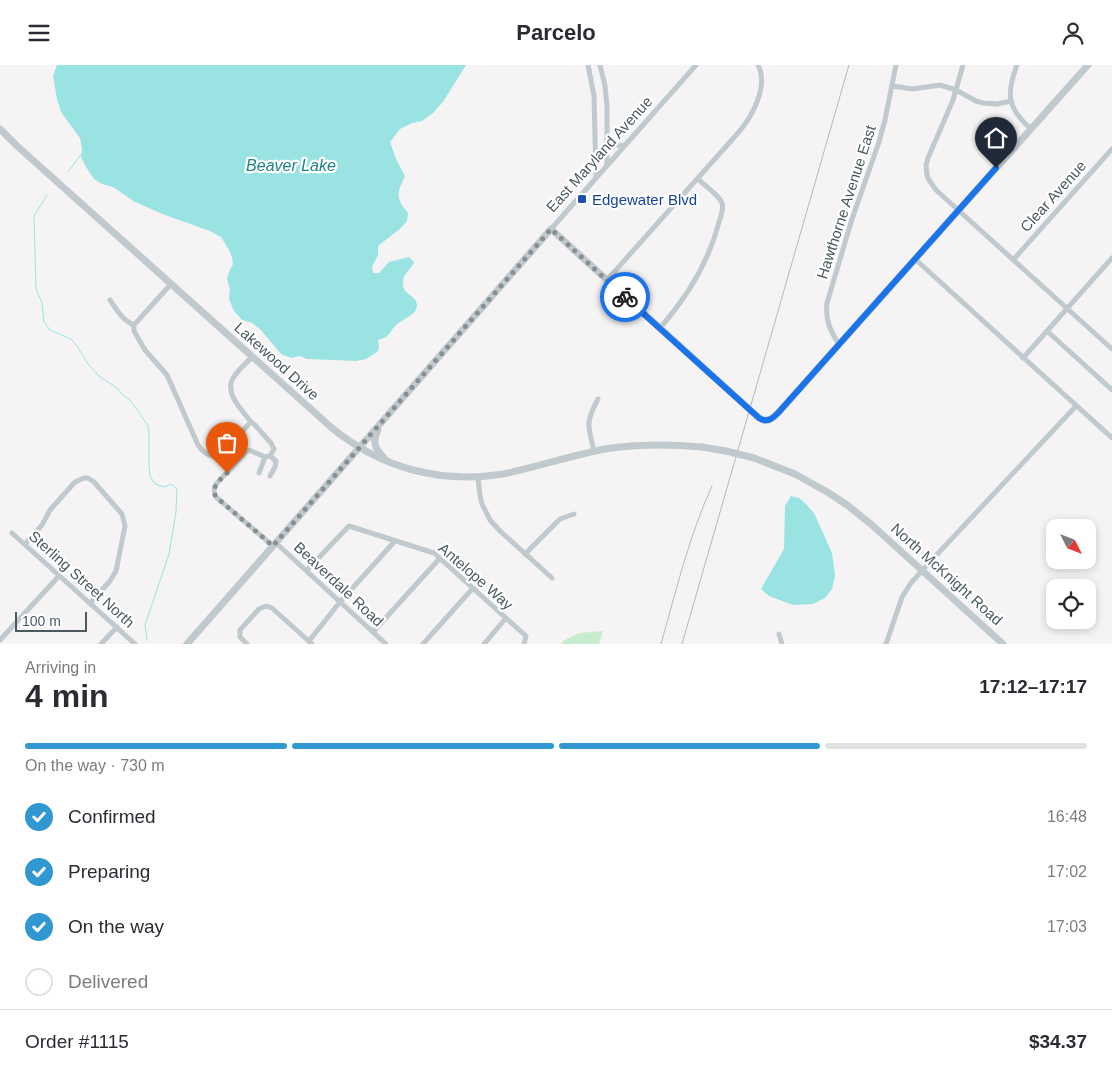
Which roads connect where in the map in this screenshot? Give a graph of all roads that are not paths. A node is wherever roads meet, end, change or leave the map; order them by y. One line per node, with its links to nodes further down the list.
1 (588, 65): 18 (street)
2 (600, 65): 14 (street)
3 (696, 65): 15 (street, East Maryland Avenue)
4 (758, 65): 19 (street)
5 (896, 65): 9 (street, Hawthorne Avenue East)
6 (963, 65): 10 (street)
7 (1017, 65): 11 (street)
8 (1088, 65): 13 (street)
9 (892, 86): 10 (street); 32 (street, Hawthorne Avenue East)
10 (956, 90): 11 (street); 20 (street)
11 (1011, 101): 13 (street)
12 (0, 129): 26 (street, Lakewood Drive)
13 (1031, 129): 20 (street)
14 (606, 138): 15 (street); 17 (street)
15 (625, 145): 17 (street, East Maryland Avenue)
16 (1112, 149): 24 (street, Clear Avenue)
17 (607, 165): 18 (street, East Maryland Avenue)
18 (596, 178): 21 (street, East Maryland Avenue)
19 (698, 179): 25 (street); 30 (street)
20 (958, 211): 23 (street); 24 (street)
21 (551, 229): 25 (street); 39 (street, East Maryland Avenue)
22 (1112, 258): 28 (street)
23 (915, 259): 32 (street); 35 (street)
24 (1013, 260): 28 (street)
25 (607, 280): 30 (street)
26 (171, 284): 29 (street); 34 (street, Lakewood Drive)
27 (110, 300): 29 (street)
28 (1067, 309): 31 (street); 33 (street)
29 (134, 325): 40 (street)
30 (660, 328): 32 (street)
31 (1047, 331): 35 (street); 36 (street)
32 (839, 344)
33 (1112, 349)
34 (252, 357): 40 (street); 42 (street, Lakewood Drive)
35 (1024, 358): 38 (street)
36 (1112, 390)
37 (598, 399): 43 (street)
38 (1076, 406): 41 (street); 58 (street)
39 (384, 420): 42 (street, East Maryland Avenue); 45 (street)
40 (251, 422): 44 (street)
41 (1112, 438)
42 (359, 448): 45 (street, Lakewood Drive); 54 (street, East Maryland Avenue)
43 (594, 451): 48 (street, Lakewood Drive); 50 (street, Lakewood Drive, bridge)
44 (268, 457): 46 (street); 47 (street); 54 (street, Beaverdale Road)
45 (388, 462): 48 (street, Lakewood Drive)
46 (260, 473)
47 (270, 476)
48 (478, 477): 55 (street)
49 (574, 514): 55 (street)
50 (872, 525): 58 (street, North McKnight Road)
51 (12, 533): 53 (street, Sterling Street North)
52 (395, 541): 56 (street, Antelope Way); 57 (street, Antelope Way); 62 (street)
53 (25, 544): 59 (street, Sterling Street North); 63 (street)
54 (274, 544): 57 (street, Beaverdale Road); 72 (street, East Maryland Avenue)
55 (525, 554): 60 (street)
56 (440, 558): 61 (street, Antelope Way); 66 (street)
57 (306, 570): 62 (street, Beaverdale Road)
58 (923, 571): 79 (street); 80 (street, North McKnight Road)
59 (59, 576): 63 (street, Sterling Street North); 68 (street)
60 (552, 578)
61 (473, 588): 64 (street, Antelope Way); 75 (street)
62 (340, 602): 66 (street, Beaverdale Road); 69 (street)
63 (90, 603): 65 (street, Sterling Street North)
64 (506, 618): 76 (street); 77 (street, Antelope Way)
65 (116, 627): 70 (street); 71 (street, Sterling Street North)
66 (373, 632): 74 (street, Beaverdale Road)
67 (779, 634): 78 (street)
68 (0, 640)
69 (310, 643): 73 (street)
70 (102, 644)
71 (135, 644)
72 (187, 644)
73 (247, 644)
74 (386, 644)
75 (423, 644)
76 (484, 644)
77 (524, 644)
78 (782, 644)
79 (886, 644)
80 (1004, 644)

